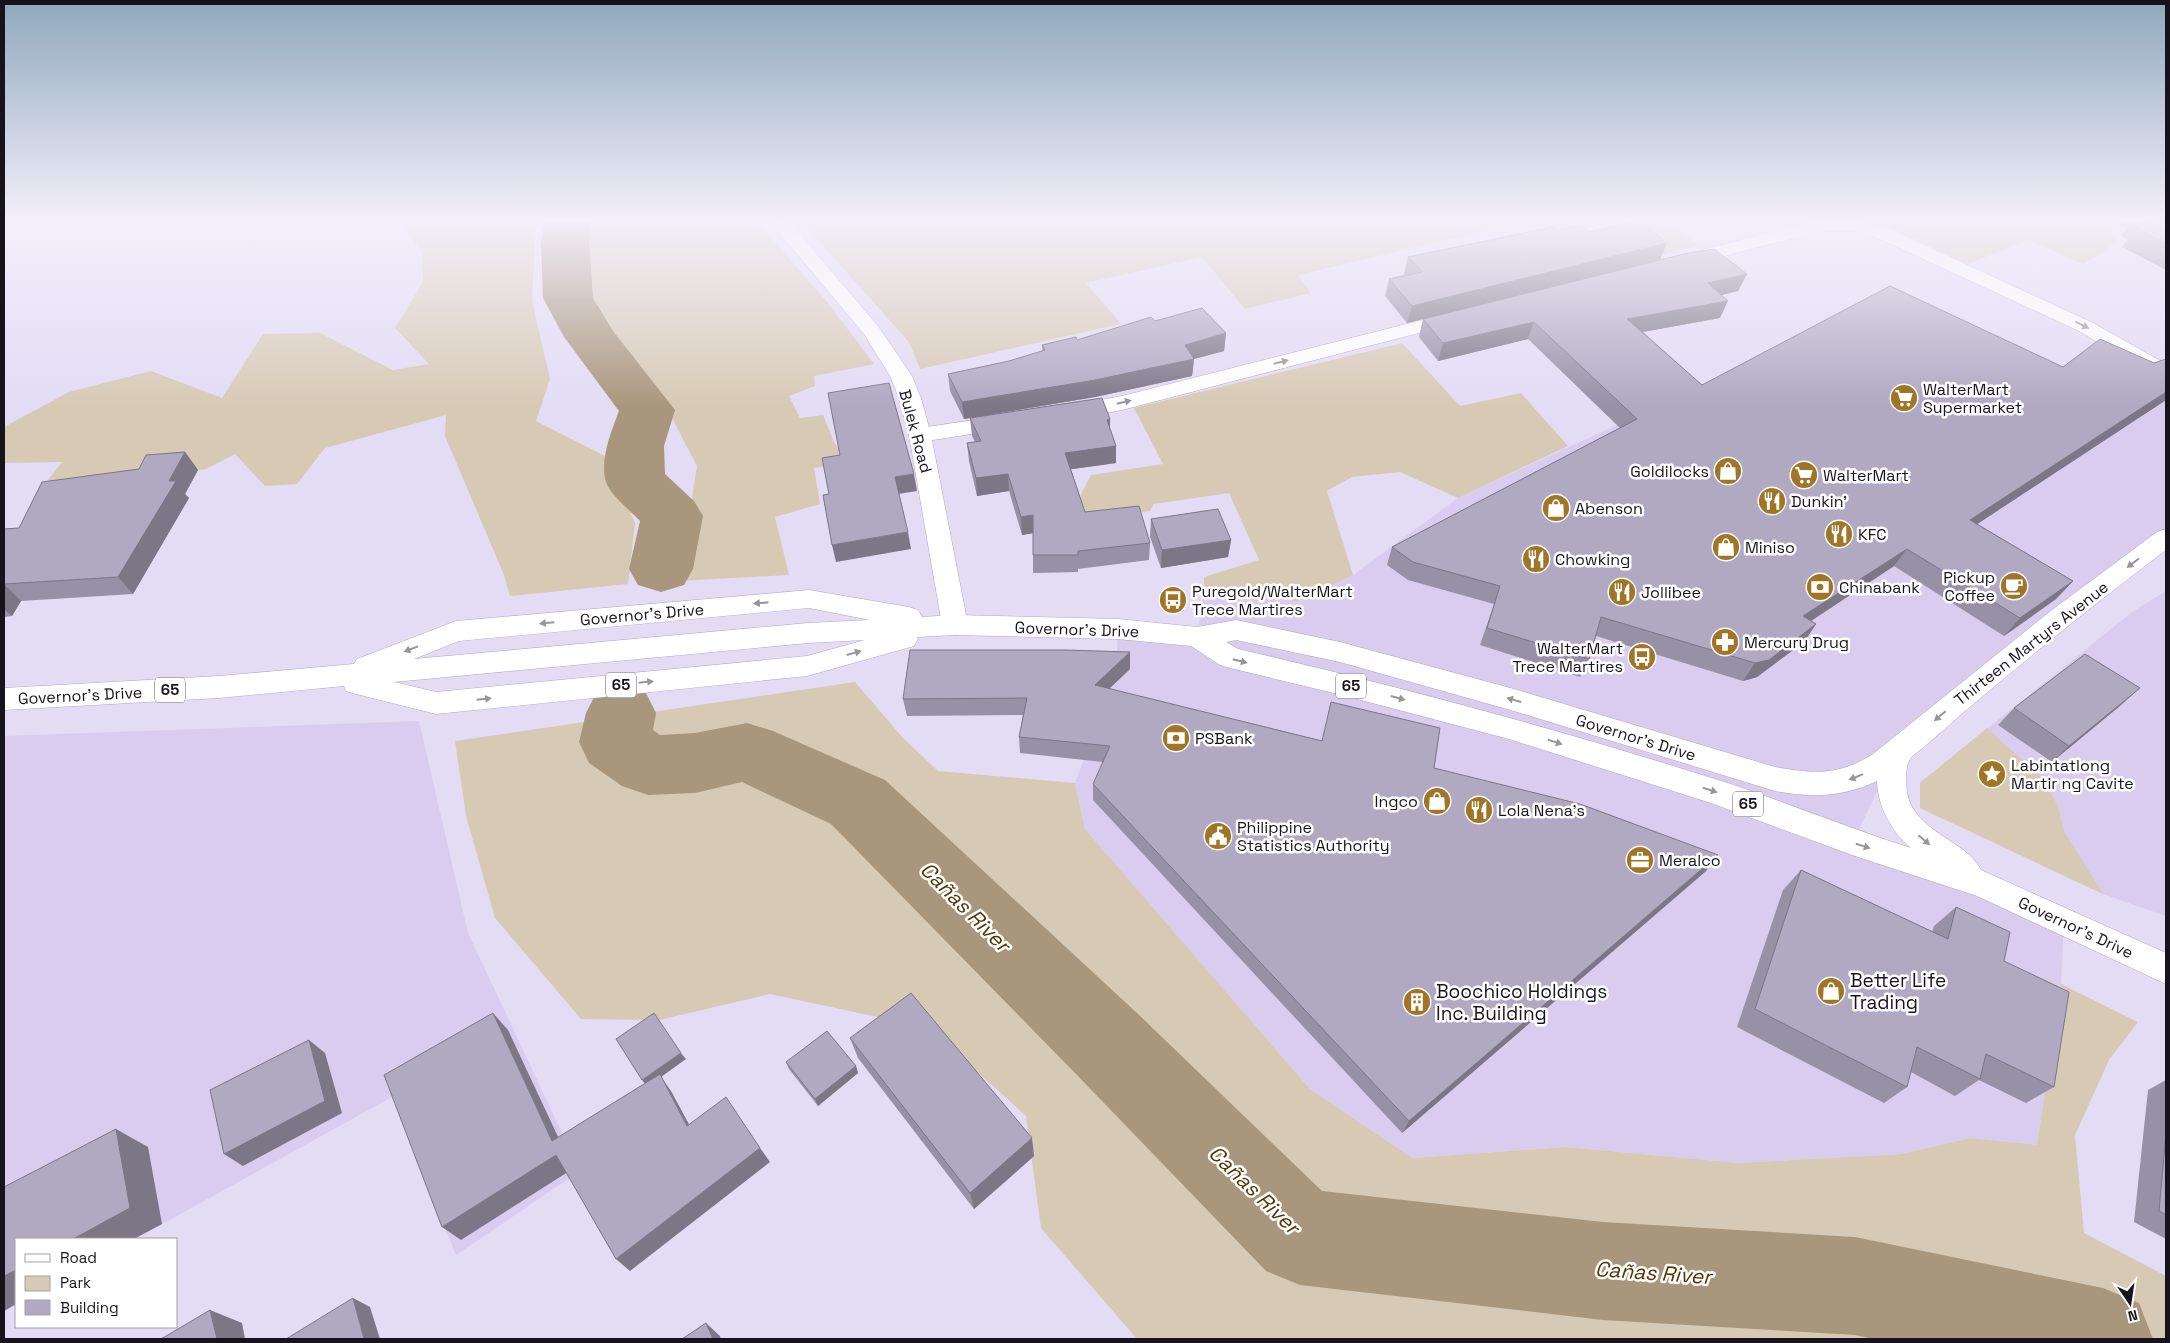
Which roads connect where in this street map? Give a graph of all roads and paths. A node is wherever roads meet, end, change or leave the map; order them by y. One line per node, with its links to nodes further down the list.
1 (829, 281): 5 (main road, Bulek Road)
2 (1987, 281): 4 (main road, one-way to 4)
3 (1478, 313): 5 (main road, one-way to 3)
4 (2166, 373)
5 (920, 435): 7 (main road, Bulek Road)
6 (2166, 538): 11 (main road, Thirteen Martyrs Avenue, one-way to 11)
7 (955, 625): 8 (main road, Governor's Drive / 65); 9 (main road, Governor's Drive / 65); 9 (main road, Governor's Drive / 65, one-way to 7); 9 (main road, Governor's Drive / 65, one-way to 9)
8 (1198, 638): 11 (main road, Governor's Drive / 65, one-way to 8); 12 (main road, Governor's Drive / 65, one-way to 12)
9 (335, 678): 10 (main road, Governor's Drive / 65)
10 (4, 698)
11 (1897, 751): 12 (main road, Governor's Drive / 65, one-way to 12)
12 (1986, 885): 13 (main road, Governor's Drive / 65)
13 (2166, 969)

